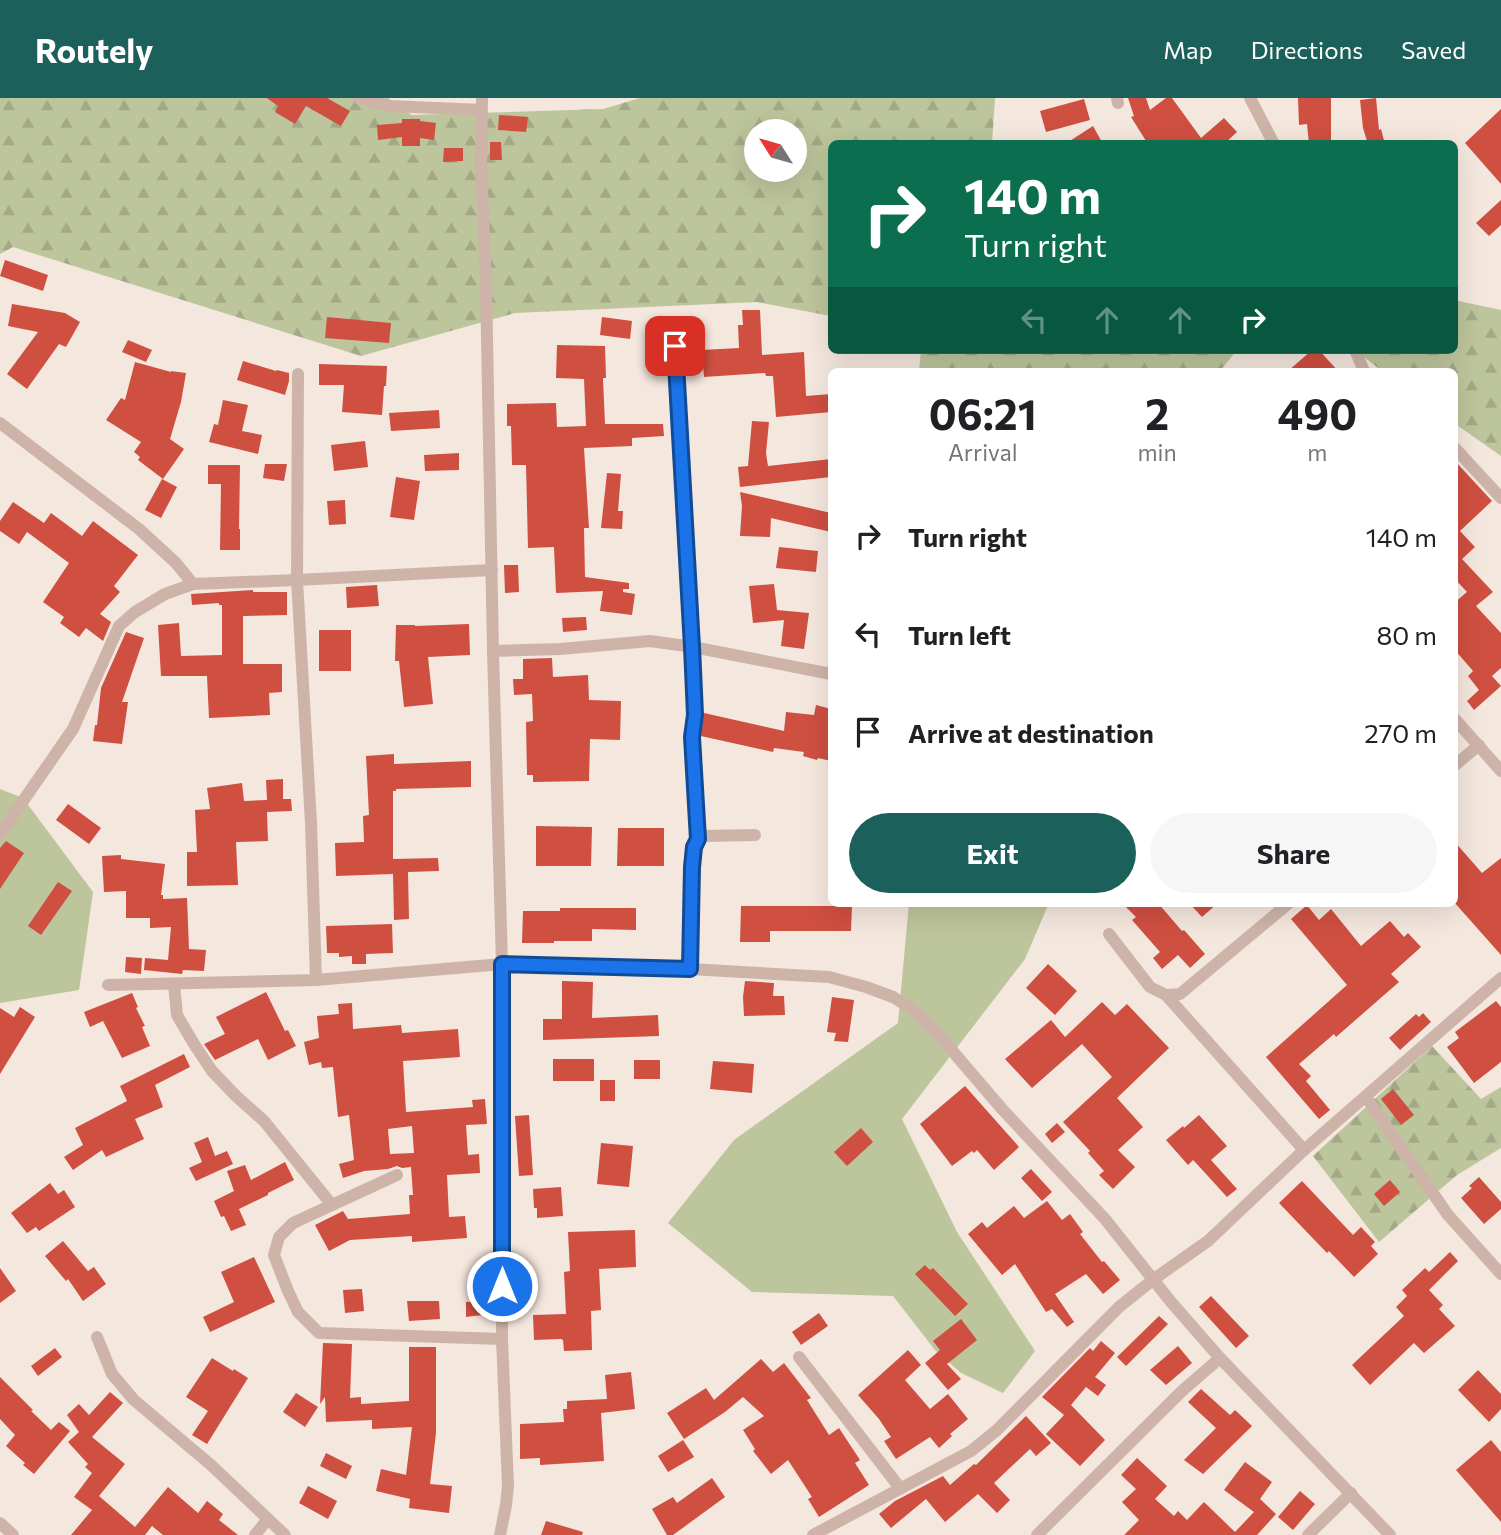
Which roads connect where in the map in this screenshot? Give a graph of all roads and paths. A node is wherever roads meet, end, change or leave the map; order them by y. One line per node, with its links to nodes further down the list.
1 (358, 98): 3 (street)
2 (1250, 98): 4 (street)
3 (482, 104): 10 (street)
4 (1272, 140)
5 (675, 346): 13 (street)
6 (298, 374): 11 (street)
7 (0, 424): 12 (street)
8 (1458, 451): 9 (street)
9 (1501, 498)
10 (492, 570): 11 (street); 14 (street)
11 (297, 580): 12 (street); 28 (street)
12 (193, 584): 20 (street)
13 (692, 647): 14 (street); 15 (street); 22 (street)
14 (493, 651): 25 (street)
15 (828, 673)
16 (1458, 722): 17 (street)
17 (1479, 745): 18 (street); 19 (street)
18 (1458, 762)
19 (1501, 771)
20 (0, 834)
21 (755, 835): 22 (street)
22 (698, 839): 26 (street)
23 (1284, 907): 31 (street)
24 (1109, 934): 31 (street)
25 (502, 964): 26 (street); 28 (street); 39 (street)
26 (690, 969): 37 (street)
27 (1501, 978): 32 (street)
28 (316, 981): 29 (street)
29 (174, 984): 30 (street); 35 (street)
30 (108, 985)
31 (1166, 995): 33 (street)
32 (1366, 1097): 33 (street); 36 (street)
33 (1304, 1150): 37 (street)
34 (397, 1175): 35 (street)
35 (332, 1205): 39 (street)
36 (1501, 1274)
37 (1154, 1279): 41 (street); 42 (street)
38 (97, 1337): 44 (street)
39 (502, 1339): 49 (street)
40 (799, 1357): 42 (street)
41 (1220, 1358): 43 (street); 51 (street)
42 (900, 1488): 50 (street)
43 (1351, 1493): 52 (street); 53 (street)
44 (268, 1519): 47 (street); 48 (street)
45 (0, 1523): 46 (street)
46 (13, 1535)
47 (255, 1535)
48 (285, 1535)
49 (500, 1535)
50 (813, 1535)
51 (1037, 1535)
52 (1308, 1535)
53 (1390, 1535)

